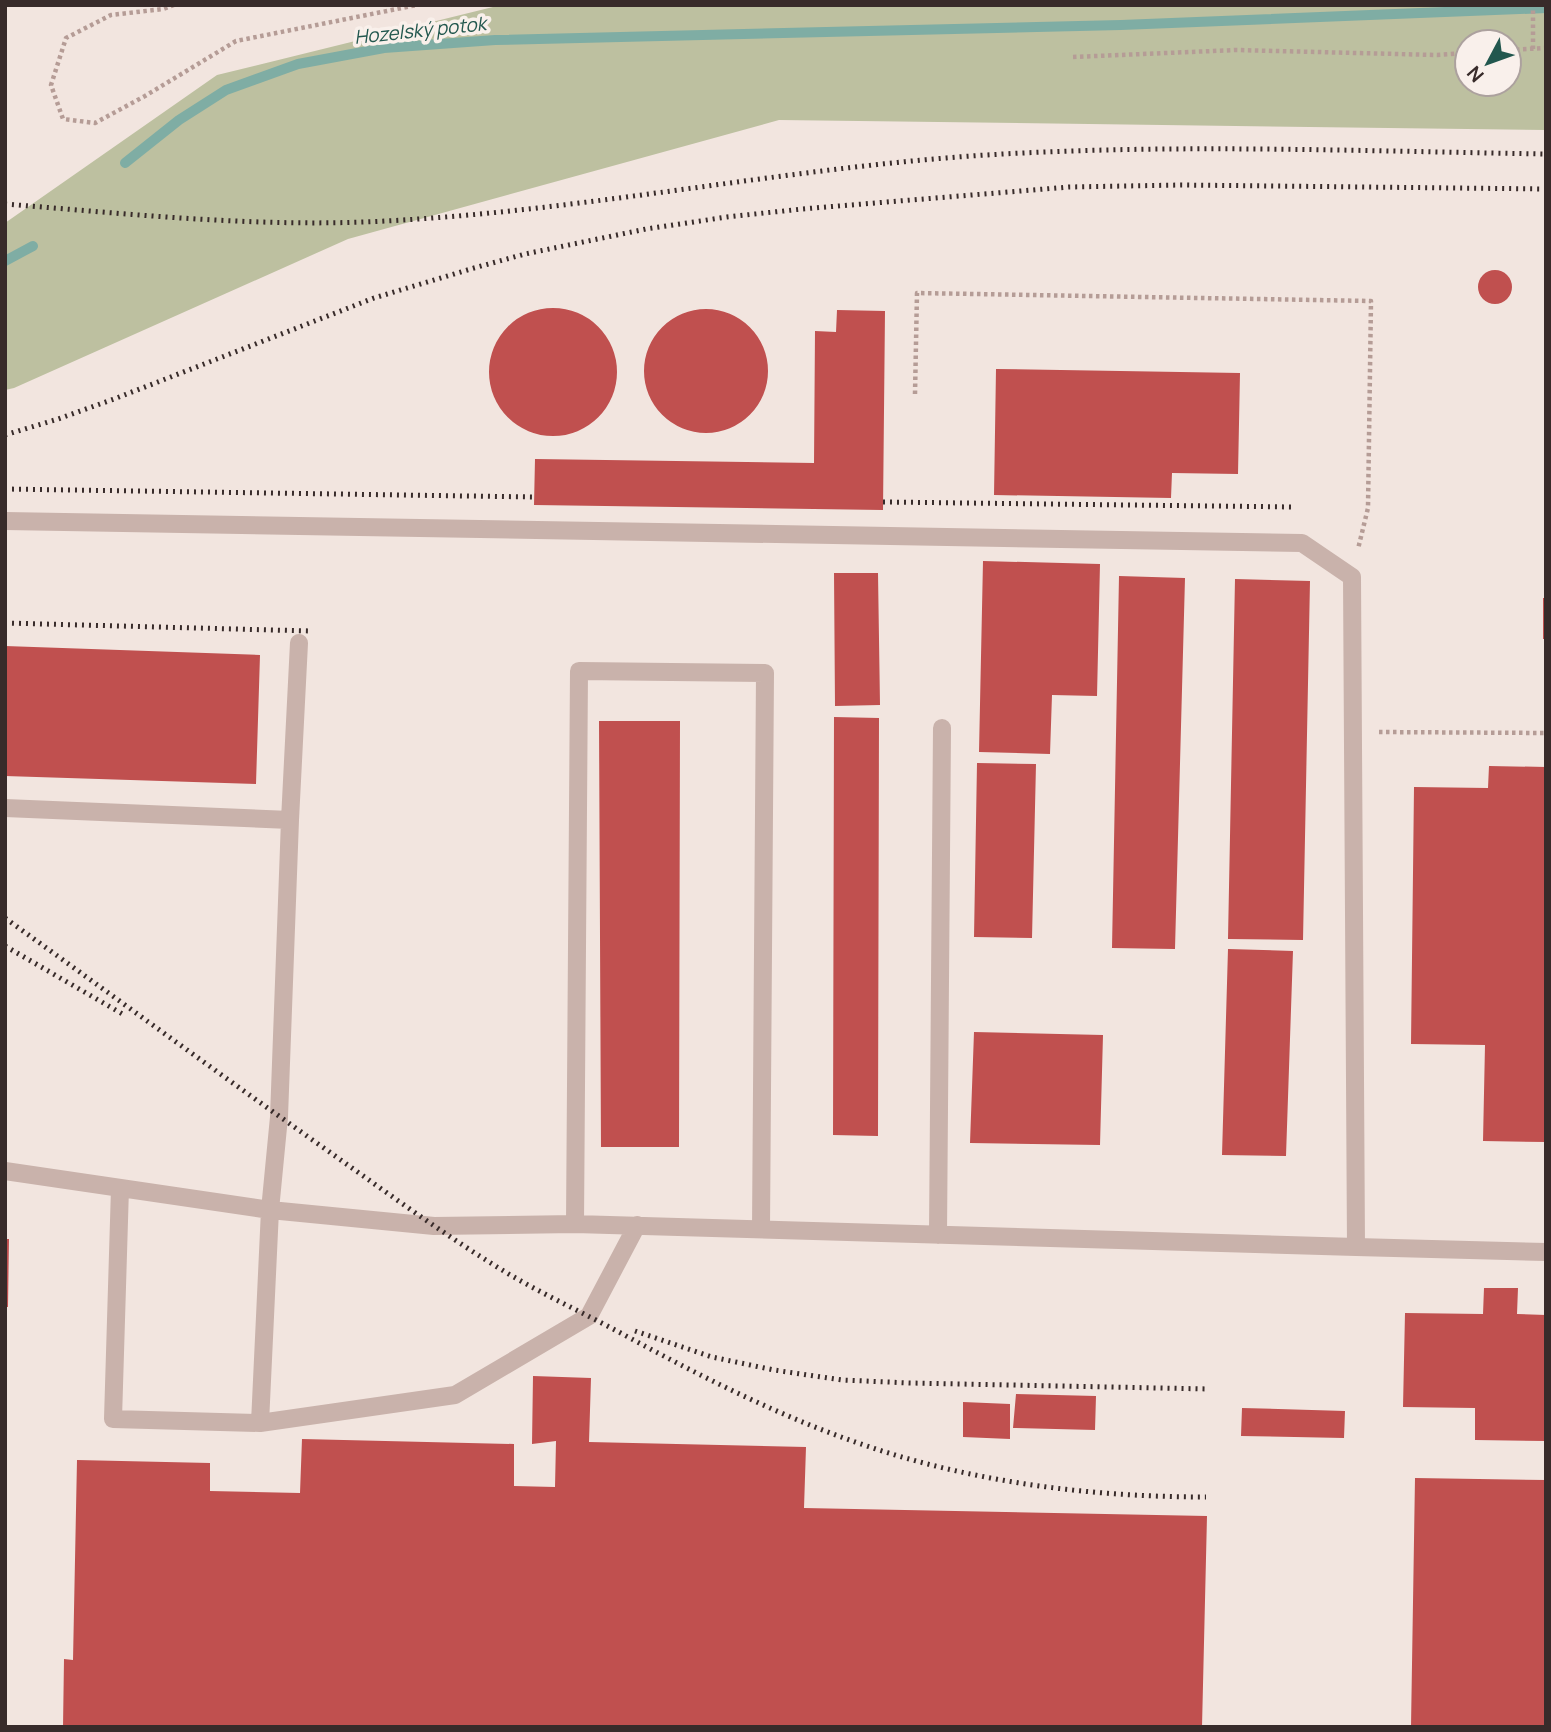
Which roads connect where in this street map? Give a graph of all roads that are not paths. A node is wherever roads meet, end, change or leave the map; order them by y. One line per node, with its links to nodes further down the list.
1 (5, 521): 13 (lane)
2 (299, 643): 5 (lane)
3 (942, 728): 12 (lane)
4 (5, 808): 5 (lane)
5 (290, 820): 8 (lane)
6 (5, 1171): 7 (lane)
7 (120, 1188): 8 (lane); 15 (lane)
8 (270, 1210): 9 (lane); 15 (lane)
9 (575, 1224): 10 (lane); 11 (lane)
10 (637, 1225): 11 (lane); 15 (lane)
11 (761, 1229): 12 (lane)
12 (938, 1235): 13 (lane)
13 (1356, 1247): 14 (lane)
14 (1546, 1252)
15 (260, 1423)

